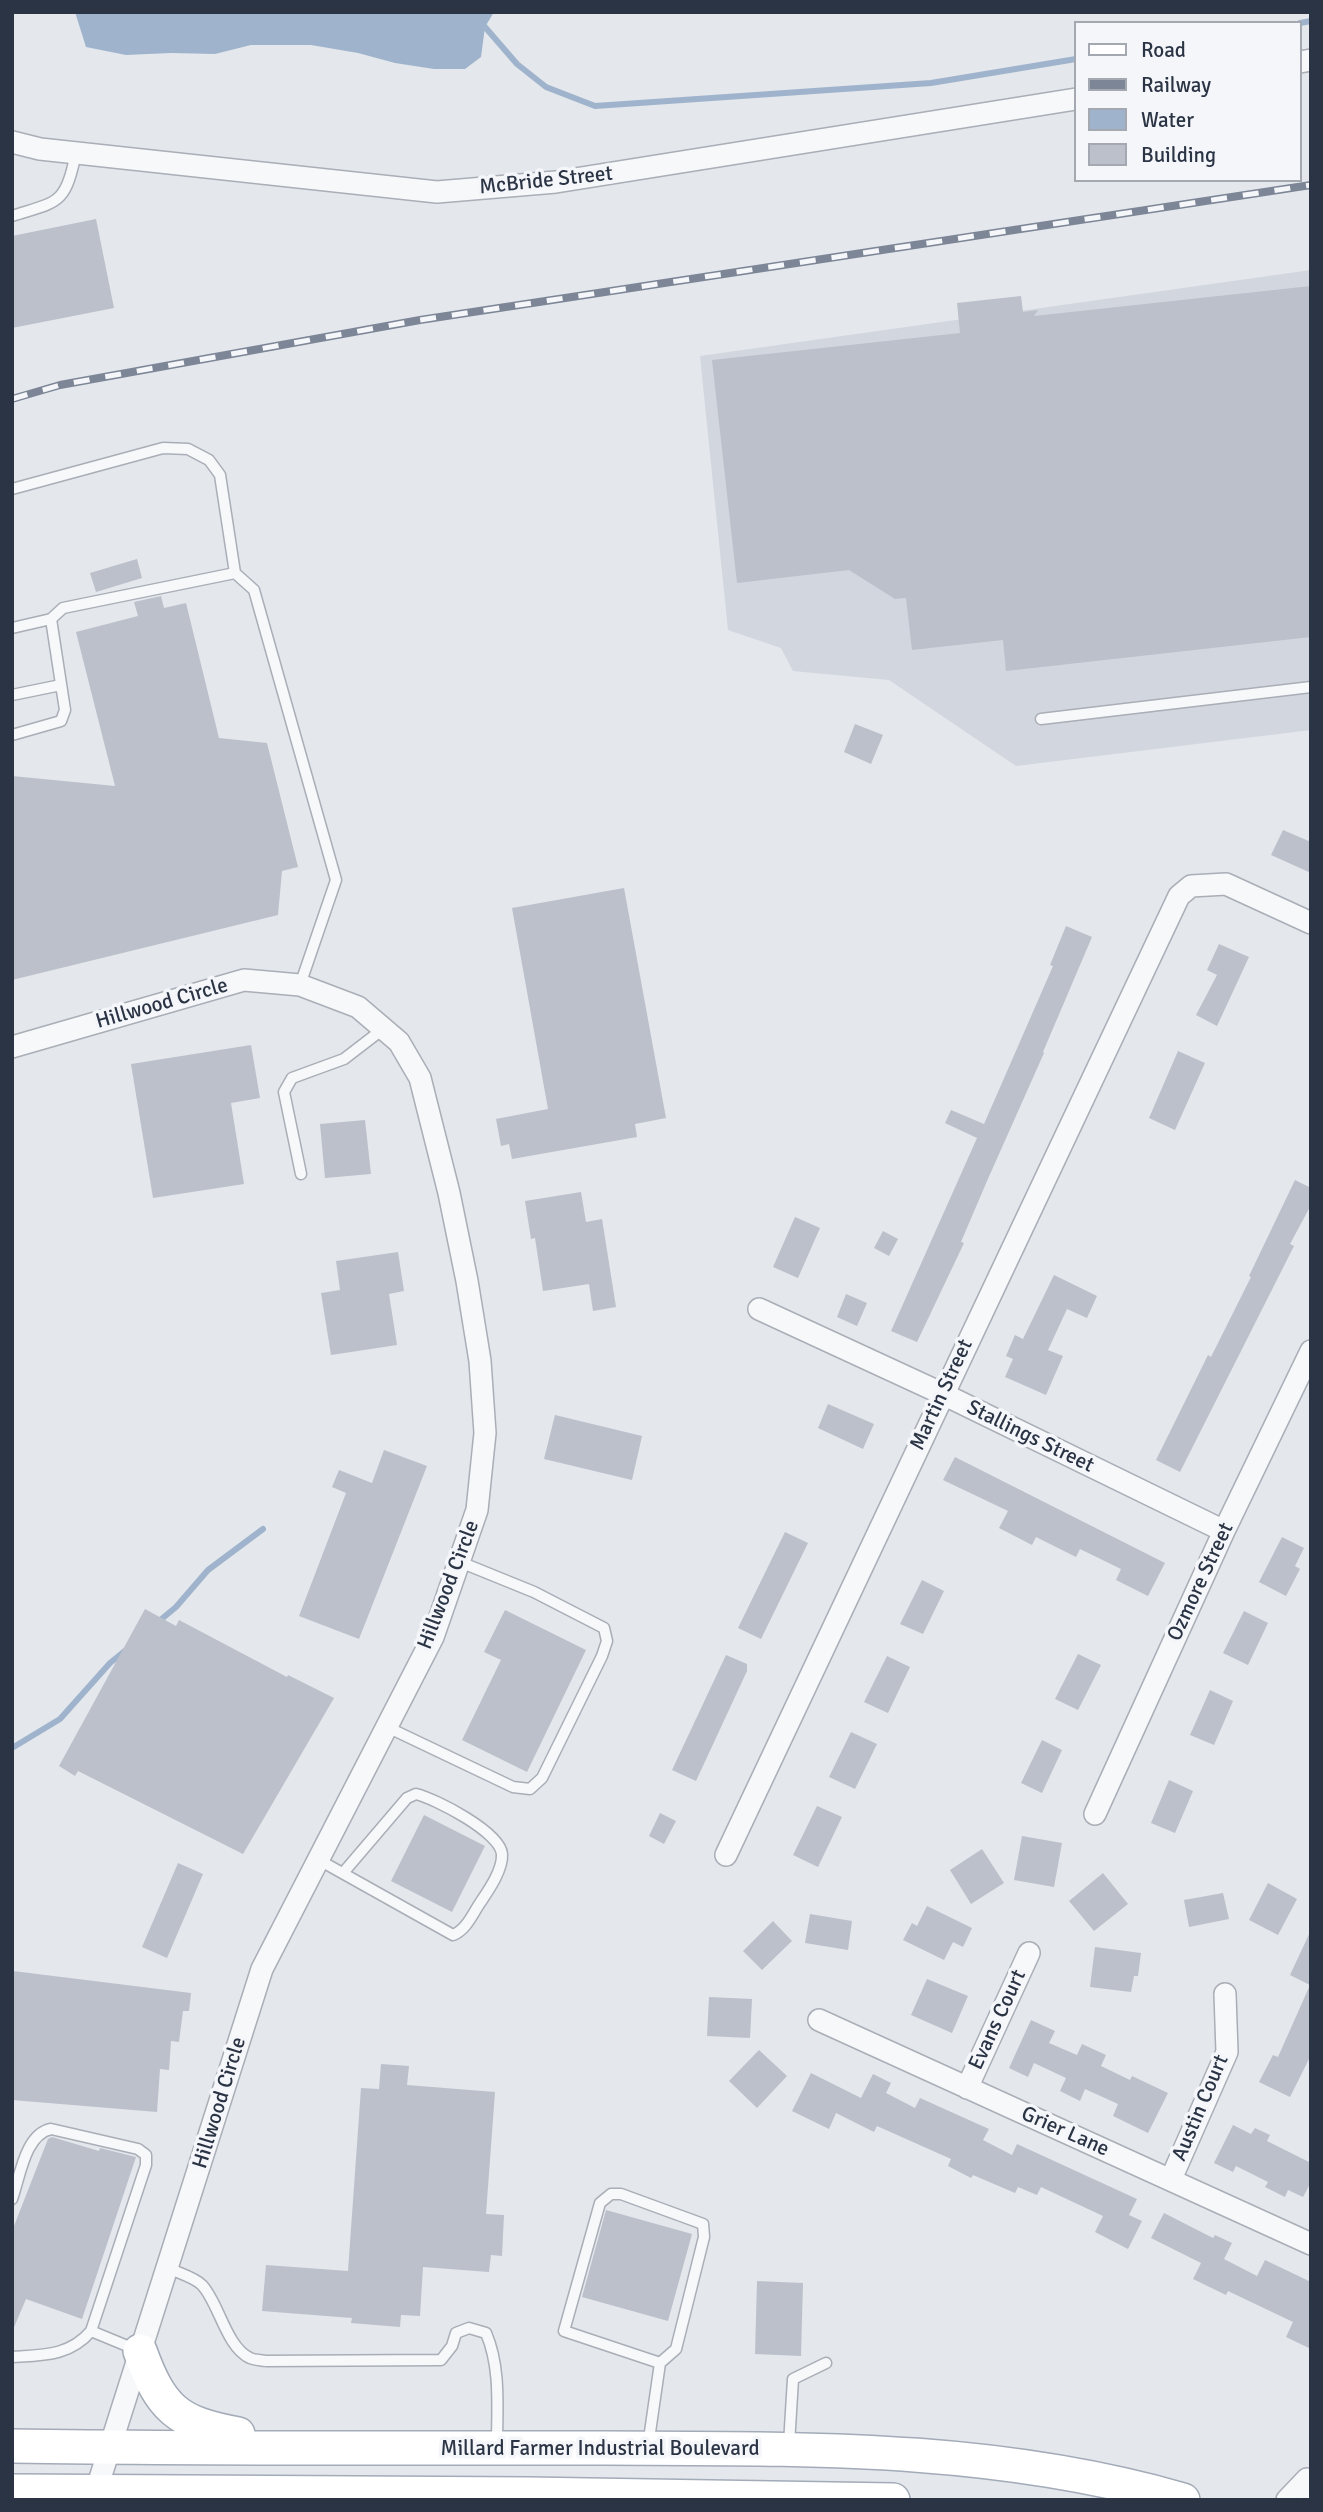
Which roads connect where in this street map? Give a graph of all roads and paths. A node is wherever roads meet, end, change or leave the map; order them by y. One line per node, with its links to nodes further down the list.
1 (1074, 99): 3 (street, McBride Street)
2 (12, 142): 3 (street, McBride Street)
3 (76, 153): 4 (lane)
4 (12, 216)
5 (12, 489): 6 (lane)
6 (234, 573): 7 (lane); 15 (lane)
7 (51, 619): 8 (lane); 9 (lane)
8 (12, 628)
9 (61, 685): 11 (lane); 13 (lane)
10 (1311, 687): 12 (lane)
11 (12, 695)
12 (1041, 719)
13 (12, 735)
14 (1311, 923): 21 (street, Martin Street)
15 (300, 985): 16 (street, Hillwood Circle); 17 (street, Hillwood Circle)
16 (383, 1029): 18 (lane); 23 (street, Hillwood Circle)
17 (12, 1047)
18 (301, 1174)
19 (759, 1309): 21 (street, Stallings Street)
20 (1311, 1351): 22 (street, Ozmore Street)
21 (943, 1394): 22 (street, Stallings Street); 26 (street, Martin Street)
22 (1224, 1531): 25 (street, Ozmore Street)
23 (460, 1562): 24 (street, Hillwood Circle); 24 (lane)
24 (387, 1727): 27 (street, Hillwood Circle)
25 (1095, 1814)
26 (726, 1855)
27 (319, 1860): 28 (lane); 36 (street, Hillwood Circle)
28 (343, 1873): 28 (lane)
29 (1029, 1953): 32 (street, Evans Court)
30 (1225, 1994): 33 (street, Austin Court)
31 (819, 2020): 32 (street, Grier Lane)
32 (967, 2088): 33 (street, Grier Lane)
33 (1171, 2179): 35 (street, Grier Lane)
34 (12, 2199): 37 (lane)
35 (1311, 2244)
36 (168, 2268): 38 (street, Hillwood Circle); 45 (lane)
37 (91, 2330): 38 (lane); 39 (lane)
38 (140, 2351): 43 (street, Hillwood Circle); 44 (main road)
39 (12, 2357)
40 (660, 2363): 40 (lane); 46 (lane)
41 (825, 2363): 47 (lane)
42 (12, 2446): 43 (main road, Millard Farmer Industrial Boulevard)
43 (109, 2447): 44 (main road, Millard Farmer Industrial Boulevard); 50 (street, Hillwood Circle)
44 (310, 2447): 45 (main road, Millard Farmer Industrial Boulevard)
45 (497, 2448): 46 (main road, Millard Farmer Industrial Boulevard)
46 (647, 2448): 47 (main road, Millard Farmer Industrial Boulevard)
47 (789, 2451): 52 (main road, Millard Farmer Industrial Boulevard)
48 (1309, 2480): 53 (street)
49 (12, 2491): 50 (main road)
50 (94, 2495): 51 (main road)
51 (893, 2500)
52 (1183, 2500)
53 (1287, 2500)

